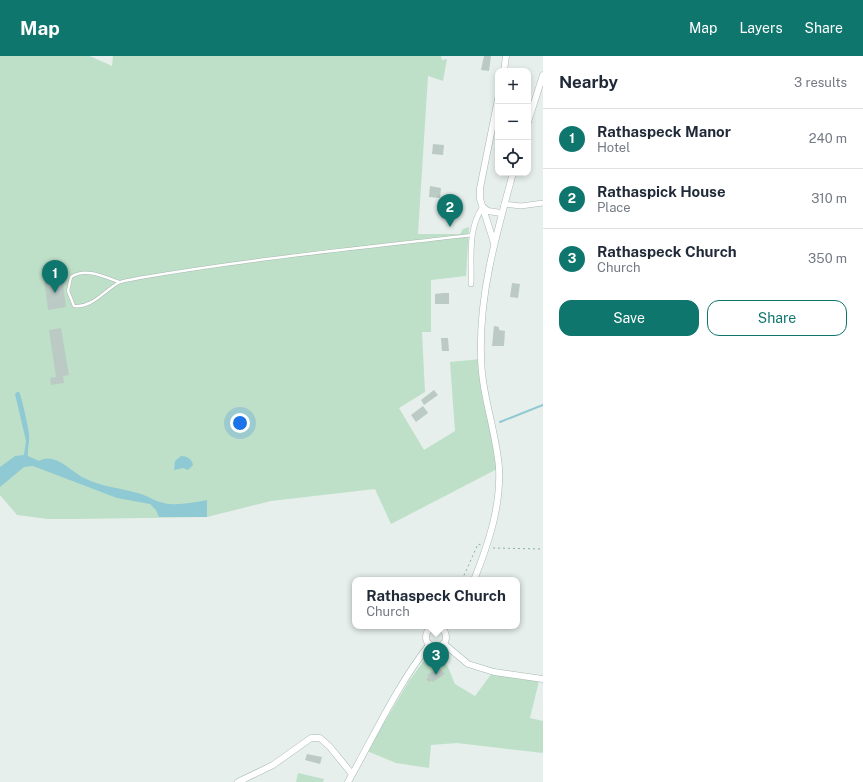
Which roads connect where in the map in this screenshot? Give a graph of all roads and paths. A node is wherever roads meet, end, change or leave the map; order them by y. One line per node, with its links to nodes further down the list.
1 (506, 56): 2 (street)
2 (504, 68)
3 (543, 75): 5 (street)
4 (497, 104): 9 (street)
5 (531, 113)
6 (512, 176): 8 (street)
7 (543, 203): 8 (street)
8 (504, 204): 10 (street)
9 (483, 207): 10 (street); 11 (street); 12 (street)
10 (501, 214): 12 (street)
11 (472, 235): 13 (lane); 14 (street)
12 (494, 243): 19 (street)
13 (119, 282): 13 (lane)
14 (472, 284)
15 (483, 545): 18 (path)
16 (493, 548): 17 (path)
17 (543, 549)
18 (463, 577)
19 (475, 577)
20 (431, 629): 23 (street)
21 (444, 629): 22 (street)
22 (444, 644): 23 (street); 24 (street)
23 (429, 645): 25 (street)
24 (543, 679)
25 (352, 774): 26 (street); 27 (street)
26 (238, 782)
27 (348, 782)

